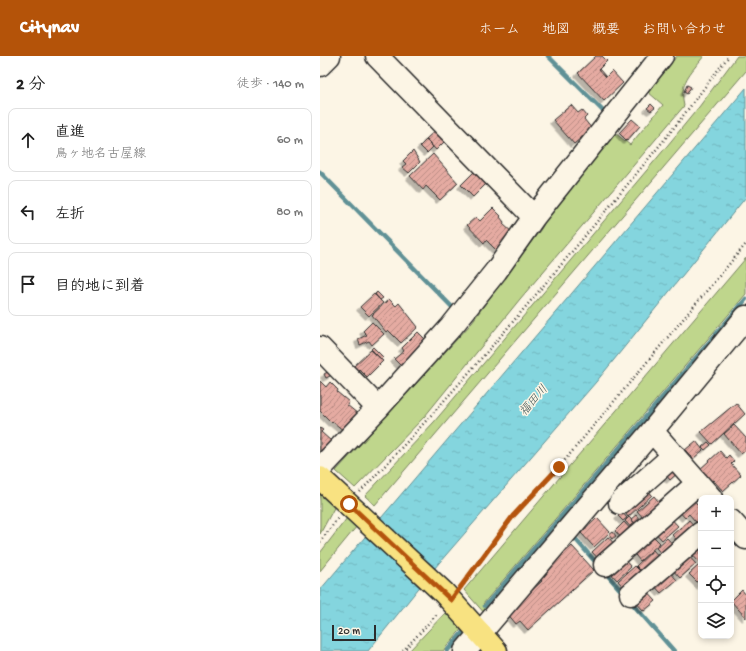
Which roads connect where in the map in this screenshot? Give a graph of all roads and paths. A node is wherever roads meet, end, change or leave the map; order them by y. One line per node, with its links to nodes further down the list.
1 (329, 56): 5 (street)
2 (377, 56): 6 (street)
3 (662, 56): 6 (street)
4 (729, 56): 17 (path)
5 (320, 65)
6 (534, 217): 10 (street)
7 (746, 244): 24 (path)
8 (746, 317): 11 (street)
9 (320, 348): 10 (street)
10 (378, 408): 13 (street)
11 (652, 431): 12 (street); 25 (street)
12 (674, 455): 15 (street); 16 (street)
13 (320, 469)
14 (320, 478): 17 (main road)
15 (704, 491): 22 (street)
16 (620, 503)
17 (352, 507): 21 (path); 24 (main road)
18 (734, 524): 20 (street)
19 (698, 536): 23 (street)
20 (746, 538)
21 (320, 542)
22 (605, 565)
23 (631, 594)
24 (448, 597): 25 (main road); 26 (path)
25 (481, 633): 27 (street); 28 (main road)
26 (403, 651)
27 (465, 651)
28 (496, 651)

